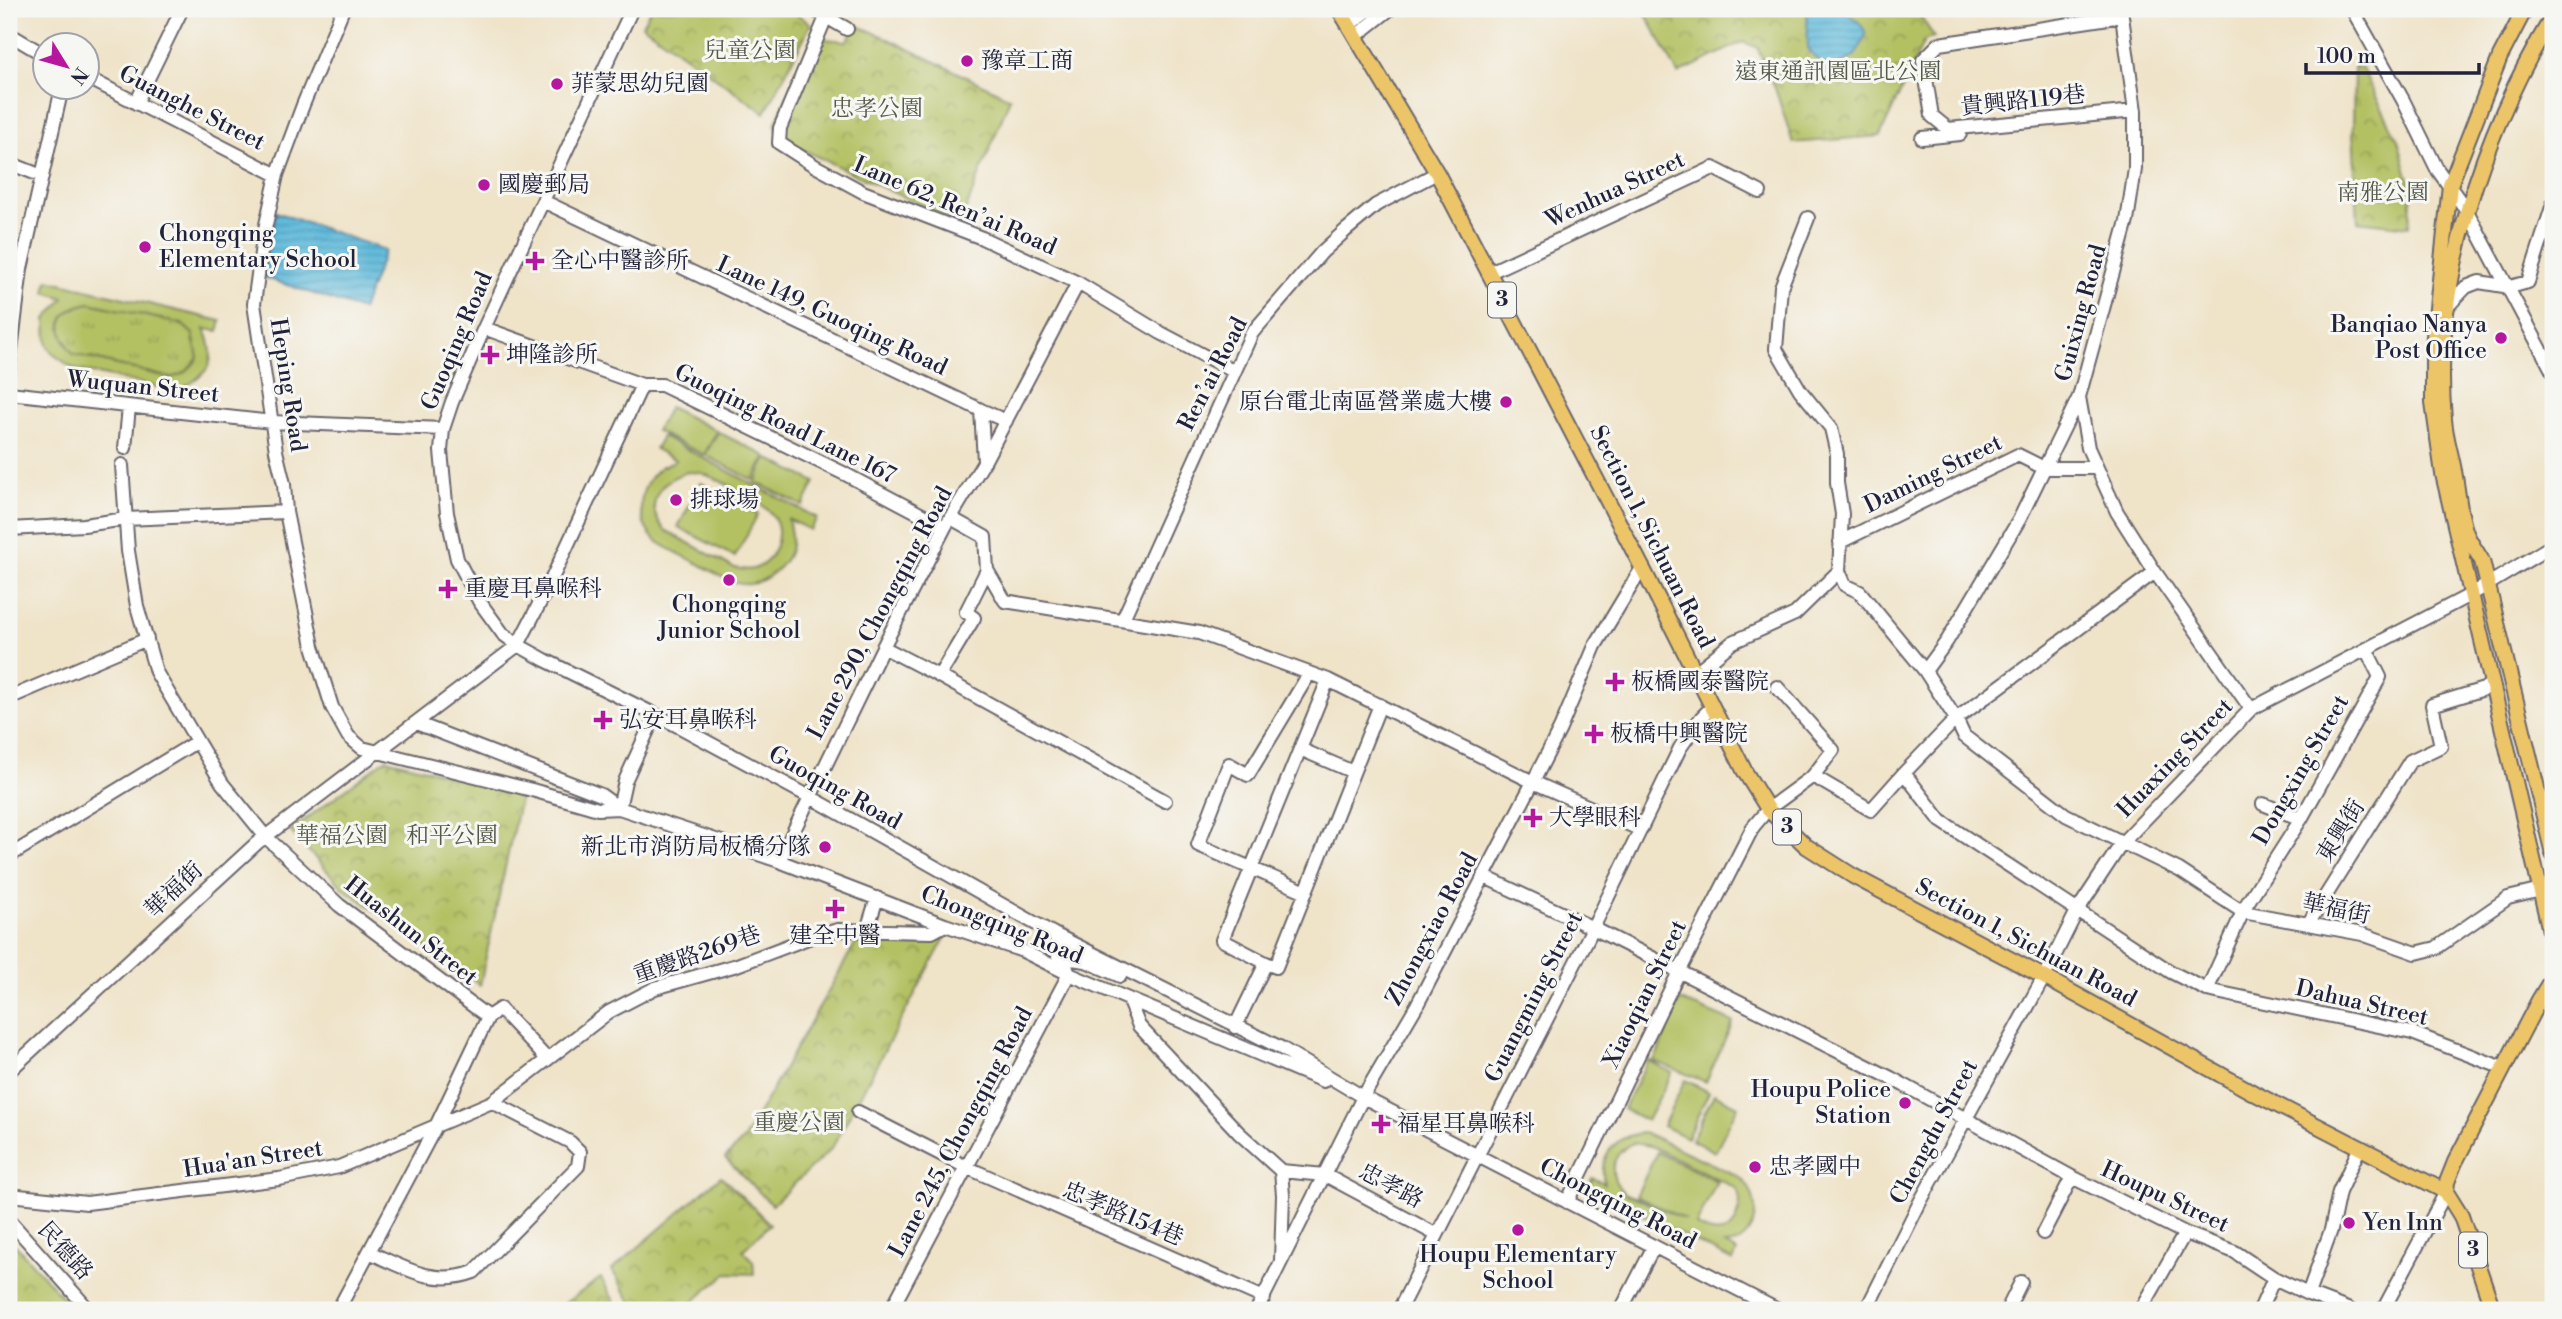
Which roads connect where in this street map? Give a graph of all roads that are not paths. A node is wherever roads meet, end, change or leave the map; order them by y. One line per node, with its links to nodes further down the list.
1 (183, 9): 19 (street)
2 (343, 9): 25 (street, Heping Road)
3 (632, 9): 29 (street, Guoqing Road)
4 (813, 9): 12 (street)
5 (1339, 9): 14 (main road, Section 1, Sichuan Road / 3)
6 (1370, 9): 14 (street)
7 (1390, 9): 14 (street)
8 (2352, 9): 27 (street)
9 (2525, 9): 27 (main road)
10 (2122, 12): 20 (street, Guixing Road); 20 (street, 貴興路119巷)
11 (2553, 16): 31 (main road)
12 (826, 17): 13 (street); 34 (street, Lane 62, Ren’ai Road)
13 (847, 29)
14 (1353, 30): 24 (main road, Section 1, Sichuan Road / 3)
15 (9, 34): 16 (street)
16 (32, 48)
17 (102, 85): 19 (street, Guanghe Street)
18 (59, 102): 26 (street)
19 (136, 103): 25 (street, Guanghe Street)
20 (2135, 111): 43 (street, Guixing Road)
21 (2082, 122): 22 (street)
22 (1922, 138)
23 (9, 163): 26 (street)
24 (1437, 173): 33 (main road, Section 1, Sichuan Road / 3); 39 (street, Ren’ai Road)
25 (277, 175): 47 (street, Heping Road)
26 (42, 176): 38 (street)
27 (2453, 190): 31 (street); 64 (main road)
28 (1760, 192): 33 (street, Wenhua Street)
29 (543, 201): 37 (street, Guoqing Road); 45 (street, Lane 149, Guoqing Road)
30 (2553, 204): 35 (street)
31 (2467, 211): 35 (street); 36 (main road)
32 (1808, 218): 58 (street)
33 (1488, 273): 60 (main road, Section 1, Sichuan Road / 3)
34 (1078, 283): 39 (street, Lane 62, Ren’ai Road); 46 (street, Lane 290, Chongqing Road)
35 (2510, 287): 36 (street); 40 (street)
36 (2446, 308): 64 (main road)
37 (484, 328): 41 (street, Guoqing Road Lane 167); 48 (street, Guoqing Road)
38 (9, 367)
39 (1233, 371): 65 (street, Ren’ai Road)
40 (2553, 372)
41 (642, 385): 56 (street, Guoqing Road Lane 167); 67 (street)
42 (9, 393): 44 (street, Wuquan Street)
43 (2079, 397): 52 (street); 53 (street, Guixing Road)
44 (129, 407): 47 (street, Wuquan Street); 49 (street)
45 (981, 410): 46 (street, Lane 149, Guoqing Road); 50 (street)
46 (1006, 421): 50 (street, Lane 290, Chongqing Road)
47 (272, 422): 48 (street, Wuquan Street); 54 (street, Heping Road)
48 (443, 429): 67 (street, Guoqing Road)
49 (125, 448)
50 (984, 462): 56 (street, Lane 290, Chongqing Road)
51 (122, 465): 55 (street, Huashun Street)
52 (2044, 468): 53 (street); 58 (street, Daming Street); 70 (street)
53 (2097, 468): 63 (street, Guixing Road)
54 (286, 512): 55 (street); 86 (street, Heping Road)
55 (127, 519): 57 (street); 66 (street, Huashun Street)
56 (948, 523): 61 (street, Guoqing Road Lane 167); 68 (street, Lane 290, Chongqing Road)
57 (9, 529)
58 (1840, 542): 62 (street)
59 (2553, 545): 64 (street, Huaxing Street)
60 (1642, 568): 71 (main road, Section 1, Sichuan Road / 3); 90 (street, Zhongxiao Road)
61 (987, 570): 65 (street); 73 (street)
62 (1839, 571): 70 (street, 華福街); 71 (street)
63 (2155, 572): 80 (street, Guixing Road); 82 (street)
64 (2480, 589): 69 (street, Huaxing Street); 75 (main road); 101 (main road)
65 (1123, 620): 72 (street)
66 (147, 639): 77 (street); 84 (street, Huashun Street)
67 (518, 645): 81 (street, Guoqing Road); 83 (street)
68 (883, 647): 73 (street); 91 (street, Lane 290, Chongqing Road)
69 (2366, 649): 80 (street, Huaxing Street); 96 (street, Dongxing Street)
70 (1925, 671): 82 (street, 華福街)
71 (1696, 672): 79 (main road, Section 1, Sichuan Road / 3)
72 (1309, 674): 74 (street); 103 (street)
73 (939, 676): 92 (street)
74 (1328, 681): 78 (street); 85 (street)
75 (2491, 684): 105 (main road); 110 (street, 東興街)
76 (1777, 687): 89 (street)
77 (9, 698)
78 (1380, 705): 87 (street); 90 (street)
79 (1712, 707): 95 (main road, Section 1, Sichuan Road / 3); 97 (street, Guangming Street)
80 (2251, 709): 99 (street, Huaxing Street)
81 (655, 715): 91 (street, Guoqing Road); 94 (street)
82 (1956, 719): 88 (street); 99 (street, 華福街)
83 (416, 723): 86 (street); 94 (street, Chongqing Road)
84 (196, 742): 98 (street, Huashun Street); 100 (street)
85 (1300, 749): 87 (street); 103 (street)
86 (378, 753): 94 (street, Chongqing Road); 98 (street, 華福街)
87 (1353, 772): 106 (street)
88 (1904, 772): 89 (street); 108 (street, Dahua Street)
89 (1814, 776): 95 (street)
90 (1533, 782): 97 (street); 104 (street, Zhongxiao Road)
91 (809, 797): 102 (street, Lane 290, Chongqing Road); 114 (street, Guoqing Road)
92 (1165, 801)
93 (2263, 804): 96 (street)
94 (619, 808): 102 (street, Chongqing Road)
95 (1768, 808): 119 (street, Xiaoqian Street); 122 (main road, Section 1, Sichuan Road / 3)
96 (2301, 819): 109 (street, Dongxing Street)
97 (1639, 829): 112 (street, Guangming Street)
98 (265, 836): 126 (street, Huashun Street); 130 (street, 華福街)
99 (2122, 843): 108 (street, Huaxing Street); 109 (street, 華福街)
100 (10, 852)
101 (2553, 854)
102 (779, 861): 107 (street, Chongqing Road)
103 (1251, 870): 106 (street); 118 (street)
104 (1485, 877): 112 (street, Houpu Street); 131 (street, Zhongxiao Road)
105 (2540, 890): 110 (street, 華福街); 115 (main road)
106 (1306, 892): 118 (street)
107 (877, 898): 111 (street, Chongqing Road); 113 (street)
108 (2077, 911): 122 (street); 124 (street, Dahua Street)
109 (2243, 912): 110 (street, 華福街); 124 (street)
110 (2308, 924)
111 (945, 925): 113 (street, 重慶路269巷); 116 (street, Chongqing Road)
112 (1593, 928): 119 (street, Houpu Street); 137 (street, Guangming Street)
113 (867, 930): 128 (street, 重慶路269巷)
114 (1054, 934): 117 (street); 123 (street, Guoqing Road)
115 (2553, 944)
116 (1023, 951): 117 (street); 120 (street, Chongqing Road)
117 (1063, 958): 120 (street); 123 (street)
118 (1266, 963): 127 (street)
119 (1679, 972): 134 (street, Houpu Street); 144 (street, Xiaoqian Street)
120 (1069, 974): 125 (street, Chongqing Road); 138 (street, Lane 245, Chongqing Road)
121 (2553, 976): 129 (main road)
122 (2044, 977): 134 (street, Chengdu Street); 136 (main road, Section 1, Sichuan Road / 3)
123 (1155, 985): 127 (street, Chongqing Road)
124 (2207, 990): 129 (street, Dahua Street)
125 (1128, 999): 131 (street, Chongqing Road); 139 (street)
126 (488, 1017): 128 (street); 135 (street, Huashun Street)
127 (1236, 1027): 131 (street, Chongqing Road)
128 (547, 1059): 132 (street, 重慶路269巷)
129 (2503, 1068): 142 (main road)
130 (9, 1071)
131 (1363, 1097): 137 (street, Chongqing Road); 140 (street, Zhongxiao Road)
132 (492, 1102): 135 (street, Hua'an Street); 150 (street)
133 (858, 1112): 138 (street, 忠孝路154巷)
134 (1964, 1119): 141 (street, Houpu Street); 162 (street, Chengdu Street)
135 (437, 1124): 143 (street, Hua'an Street); 150 (street, Huashun Street)
136 (2360, 1147): 142 (main road, Section 1, Sichuan Road / 3); 154 (street)
137 (1477, 1156): 144 (street, Chongqing Road); 148 (street, Guangming Street)
138 (966, 1167): 155 (street, 忠孝路154巷); 158 (street, Lane 245, Chongqing Road)
139 (1281, 1171): 140 (street); 151 (street)
140 (1325, 1175): 148 (street, 忠孝路); 151 (street, Zhongxiao Road)
141 (2072, 1177): 146 (street); 147 (street, Houpu Street)
142 (2446, 1192): 167 (street); 168 (main road, 3)
143 (9, 1195)
144 (1567, 1202): 149 (street, Chongqing Road)
145 (9, 1220): 156 (street, 民德路)
146 (2043, 1233)
147 (2185, 1233): 152 (street, Houpu Street); 164 (street)
148 (1437, 1235): 159 (street, Guangming Street)
149 (1654, 1246): 160 (street); 161 (street, Chongqing Road)
150 (369, 1252): 157 (street, Huashun Street)
151 (1282, 1264): 155 (street, Zhongxiao Road)
152 (2274, 1278): 154 (street, Houpu Street); 165 (street)
153 (2021, 1282): 163 (street)
154 (2308, 1294): 166 (street, Houpu Street)
155 (1261, 1304)
156 (89, 1310)
157 (338, 1310)
158 (891, 1310)
159 (1399, 1310)
160 (1621, 1310)
161 (1778, 1310)
162 (1866, 1310)
163 (2007, 1310)
164 (2141, 1310)
165 (2260, 1310)
166 (2350, 1310)
167 (2383, 1310)
168 (2493, 1310)

